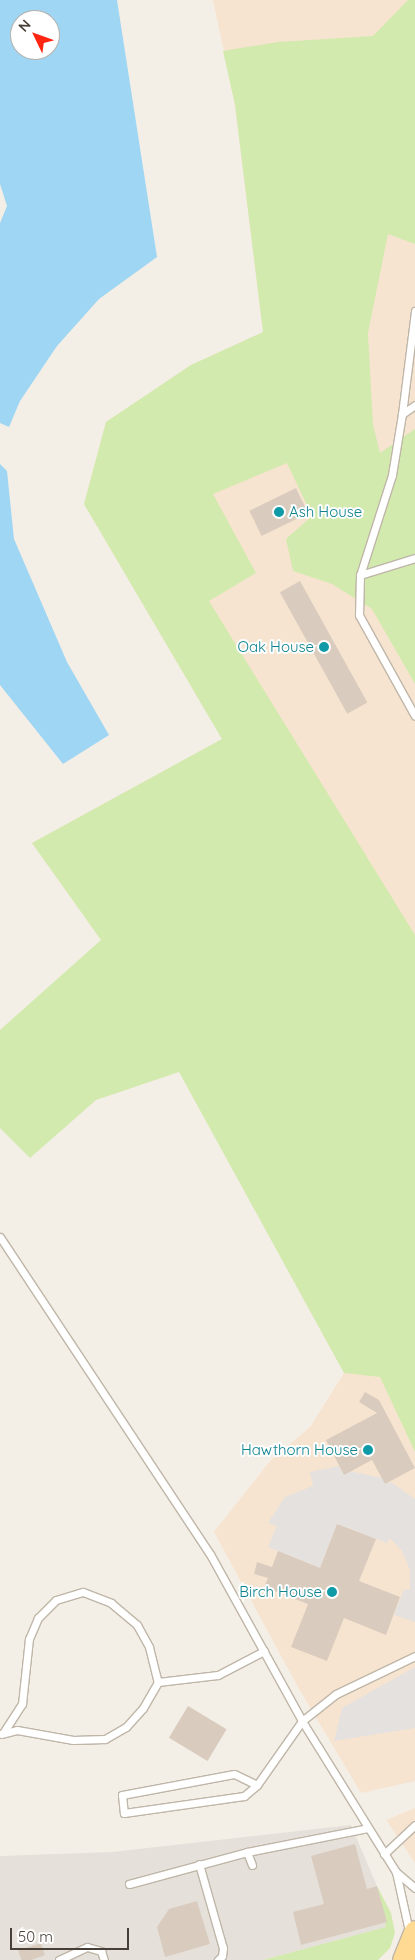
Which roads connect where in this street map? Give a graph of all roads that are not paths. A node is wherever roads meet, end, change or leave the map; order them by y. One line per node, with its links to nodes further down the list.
1 (415, 311): 3 (lane)
2 (415, 405): 3 (lane)
3 (402, 414): 5 (lane)
4 (415, 558): 5 (lane)
5 (360, 575): 6 (lane)
6 (415, 715)
7 (0, 1237): 8 (lane)
8 (264, 1651): 10 (lane); 11 (lane)
9 (415, 1656): 11 (lane)
10 (158, 1682): 12 (lane); 12 (lane)
11 (302, 1721): 13 (lane); 15 (lane)
12 (2, 1734)
13 (257, 1785): 13 (lane)
14 (415, 1825): 17 (lane)
15 (368, 1828): 16 (lane); 17 (lane)
16 (247, 1852): 18 (lane); 19 (lane)
17 (384, 1854): 20 (lane)
18 (198, 1864): 21 (lane); 26 (lane)
19 (252, 1865)
20 (396, 1872): 22 (lane); 23 (lane)
21 (129, 1884)
22 (415, 1888)
23 (409, 1944)
24 (59, 1960): 25 (lane)
25 (104, 1960)
26 (218, 1960)

